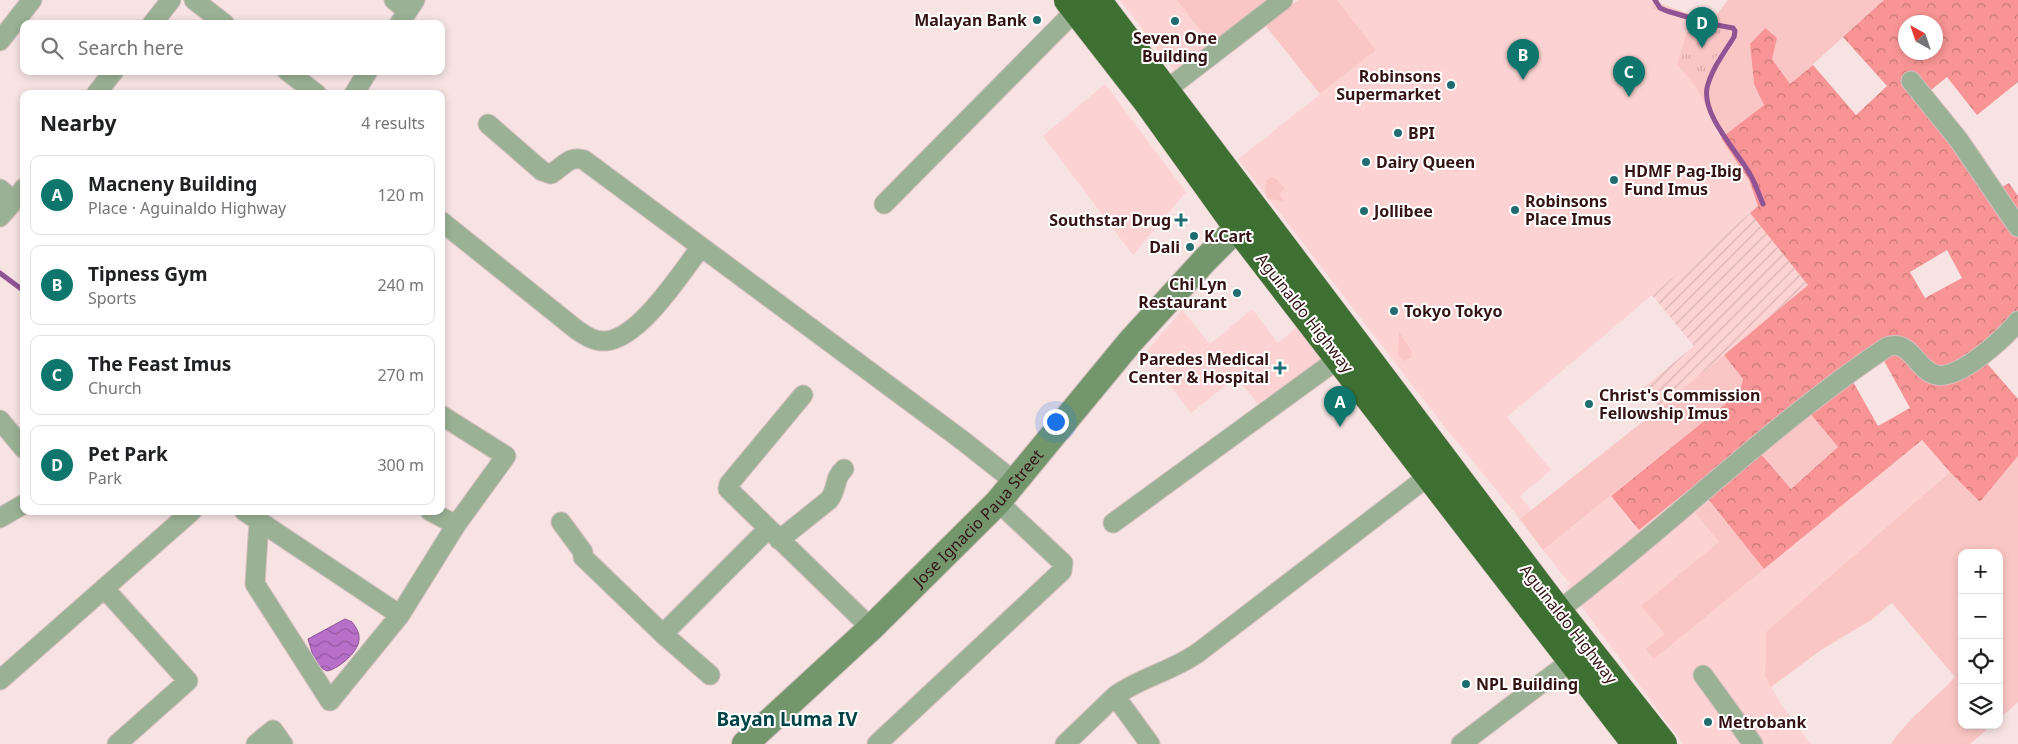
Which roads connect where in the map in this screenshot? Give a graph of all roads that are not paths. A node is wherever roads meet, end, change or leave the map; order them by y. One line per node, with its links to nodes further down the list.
1 (32, 0): 8 (street)
2 (172, 0): 6 (street)
3 (194, 0): 7 (street)
4 (1283, 0): 16 (street)
5 (1083, 2): 16 (highway, Aguinaldo Highway); 19 (street)
6 (155, 20)
7 (220, 20)
8 (0, 41)
9 (112, 75): 13 (street)
10 (292, 75): 14 (street)
11 (366, 75): 15 (street)
12 (1911, 81): 23 (street)
13 (102, 90)
14 (312, 90)
15 (356, 90)
16 (1157, 97): 21 (highway, Aguinaldo Highway)
17 (488, 124): 24 (street)
18 (12, 193): 20 (street)
19 (884, 204)
20 (0, 216)
21 (1248, 220): 26 (highway, Aguinaldo Highway); 33 (street, Jose Ignacio Paua Street)
22 (445, 224): 24 (street)
23 (2018, 227)
24 (701, 247): 33 (street)
25 (2018, 321): 46 (street)
26 (1349, 351): 32 (highway, Aguinaldo Highway); 41 (street)
27 (803, 395): 43 (street)
28 (445, 418): 42 (street)
29 (0, 420): 30 (street)
30 (20, 444)
31 (844, 469): 43 (street)
32 (1438, 469): 46 (highway, Aguinaldo Highway); 53 (street)
33 (1016, 482): 34 (street, Jose Ignacio Paua Street)
34 (998, 502): 47 (street, Jose Ignacio Paua Street); 58 (street)
35 (20, 506): 39 (street)
36 (187, 515): 44 (street)
37 (437, 515): 42 (street)
38 (252, 516): 45 (street); 45 (street)
39 (0, 518)
40 (561, 522): 48 (street)
41 (1113, 523)
42 (456, 526): 45 (street)
43 (774, 535): 47 (street); 48 (street)
44 (104, 588): 52 (street); 54 (street)
45 (400, 615)
46 (1550, 617): 49 (highway, Aguinaldo Highway); 63 (highway, Aguinaldo Highway)
47 (871, 628): 57 (street, Jose Ignacio Paua Street)
48 (663, 634): 51 (street)
49 (1571, 661): 61 (street); 62 (highway, Aguinaldo Highway)
50 (1703, 675): 64 (street)
51 (710, 676)
52 (0, 680)
53 (1115, 696): 59 (street); 60 (street)
54 (117, 744)
55 (256, 744): 56 (street)
56 (282, 744)
57 (745, 744)
58 (877, 744)
59 (1065, 744)
60 (1150, 744)
61 (1461, 744)
62 (1636, 744)
63 (1663, 744)
64 (1753, 744)

